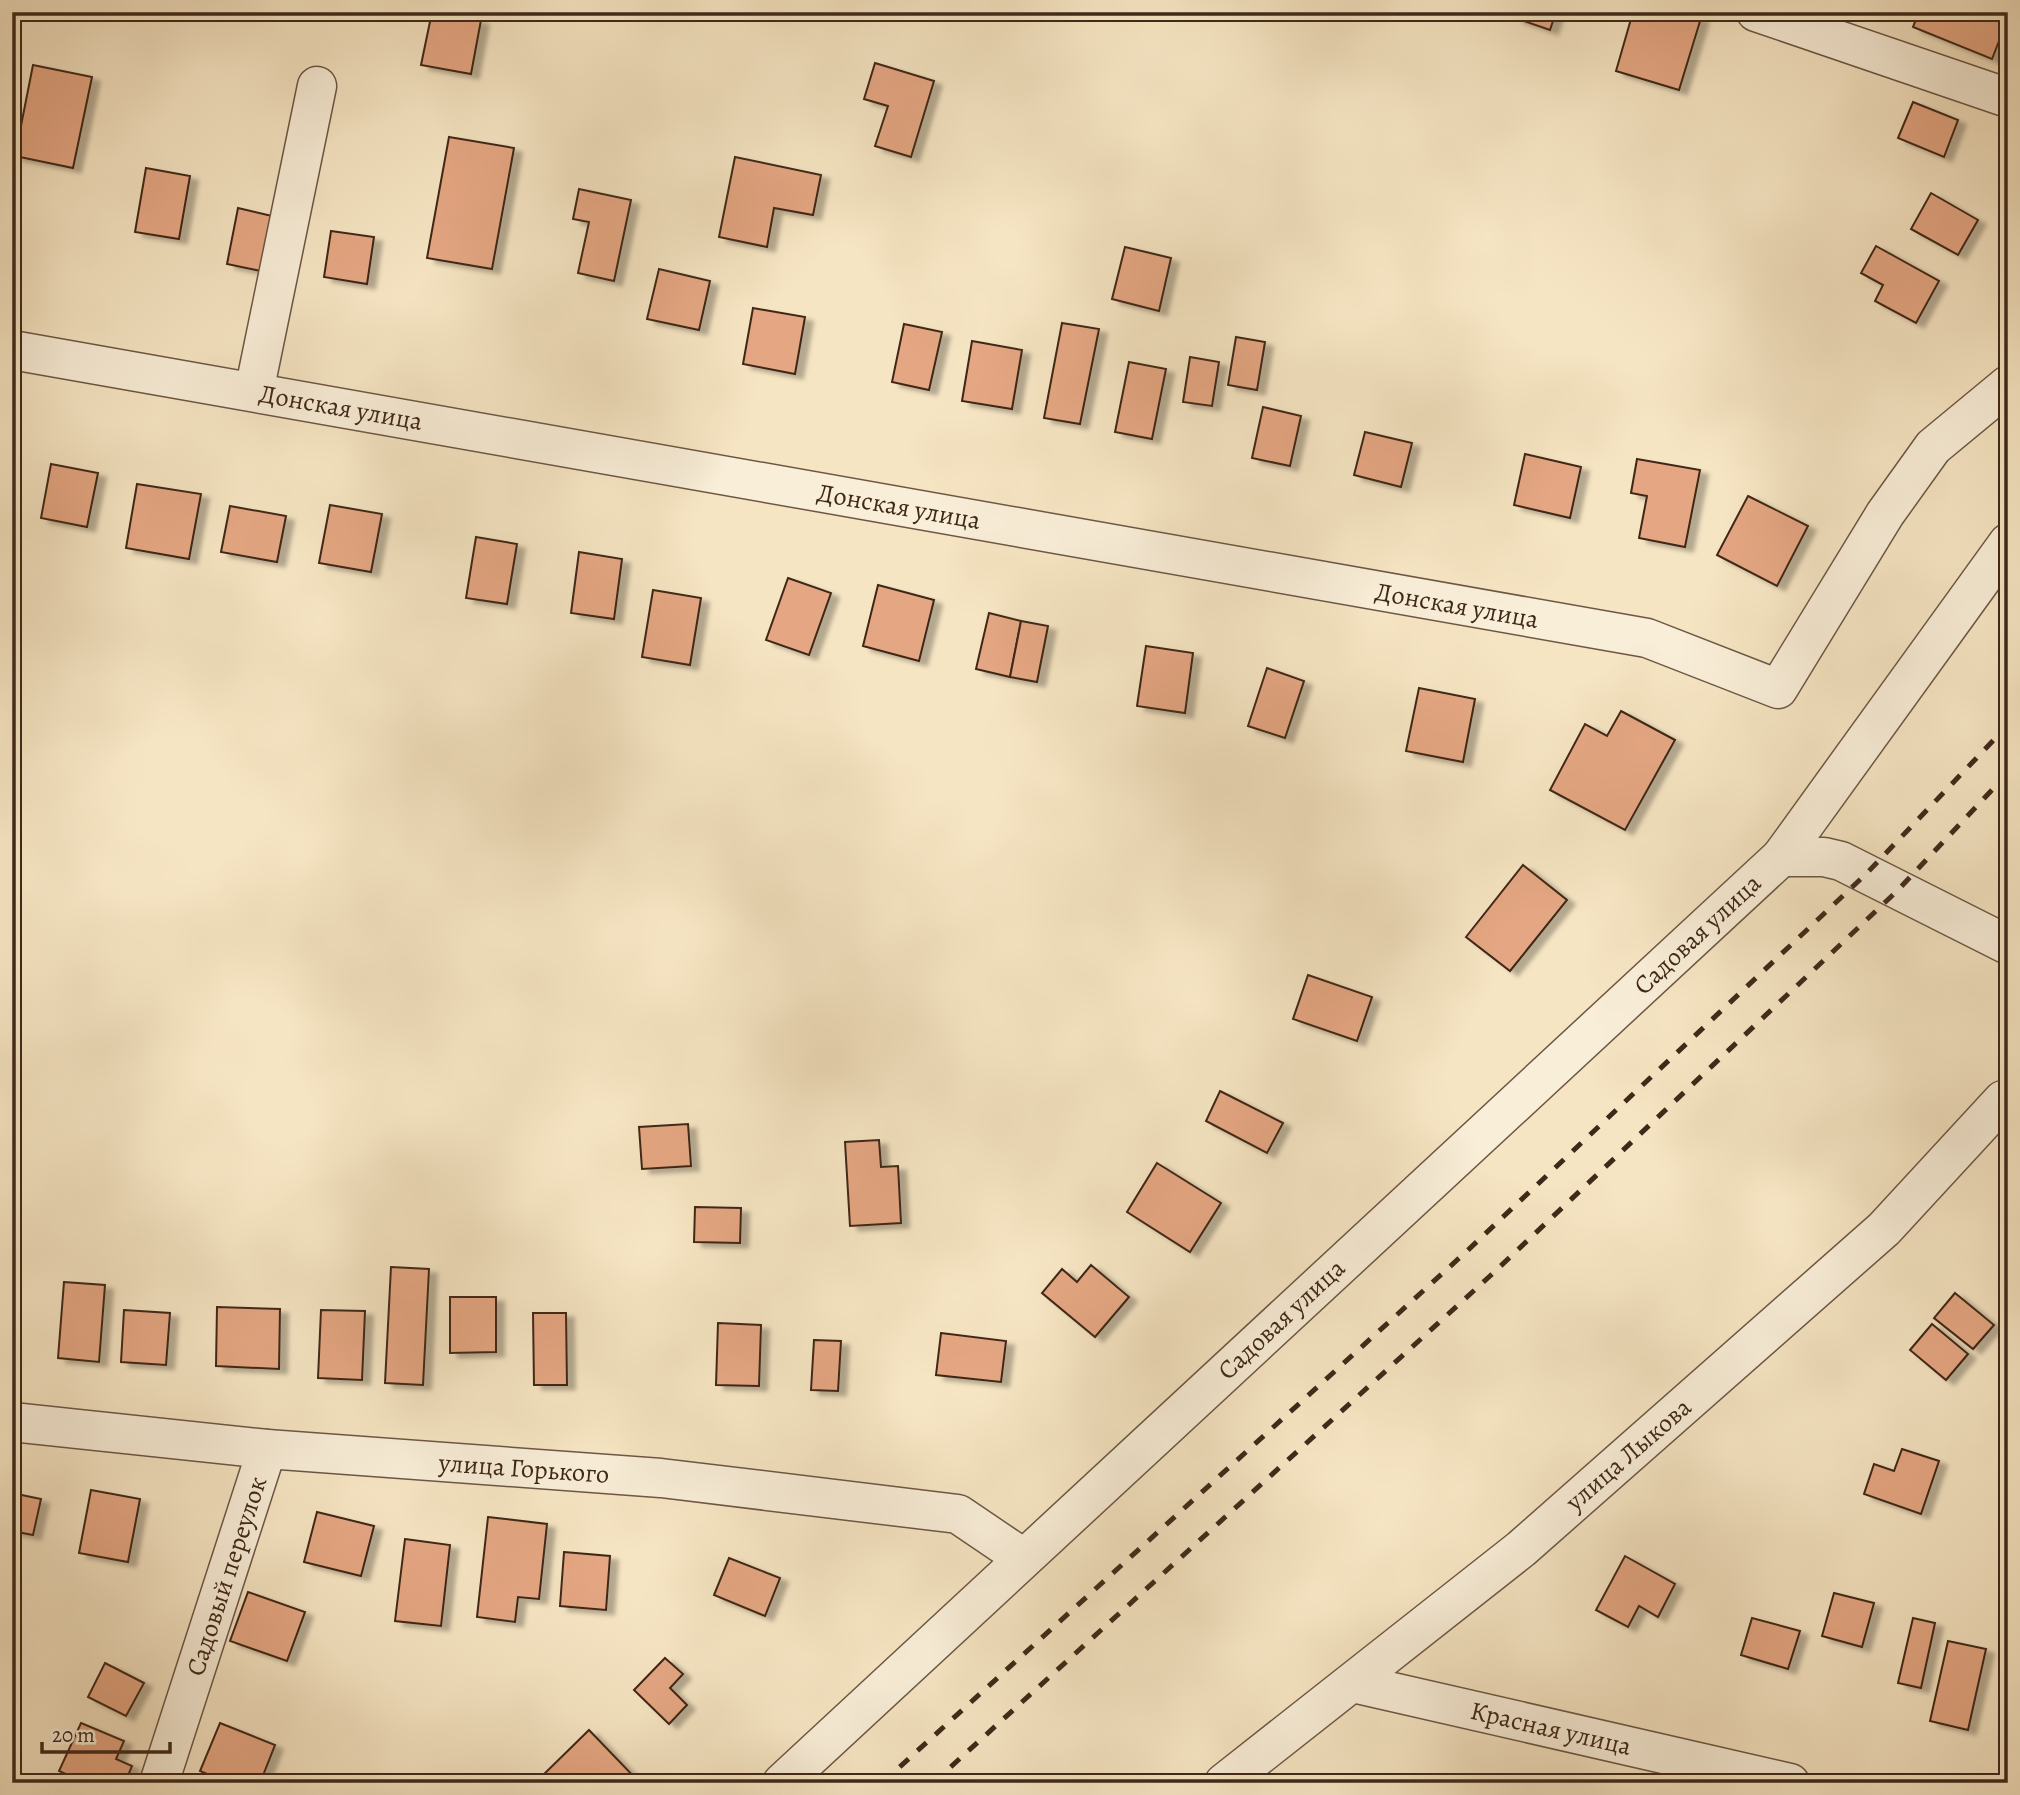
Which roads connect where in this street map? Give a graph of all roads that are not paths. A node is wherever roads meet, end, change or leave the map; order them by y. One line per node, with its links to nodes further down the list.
1 (1756, 12): 3 (street)
2 (317, 86): 6 (street)
3 (2008, 98)
4 (12, 350): 6 (street, Донская улица)
5 (2008, 384): 6 (street, Донская улица)
6 (254, 392)
7 (2008, 543): 8 (street, Садовая улица)
8 (1781, 857): 9 (street, Садовая улица); 13 (street, Садовая улица)
9 (2008, 945)
10 (2008, 1099): 14 (street, улица Лыкова)
11 (12, 1422): 12 (street, улица Горького)
12 (267, 1449): 13 (street, улица Горького); 15 (street, Садовый переулок)
13 (1023, 1558): 16 (street, Садовая улица)
14 (1353, 1683): 17 (street, улица Лыкова); 18 (street, Красная улица)
15 (159, 1783)
16 (782, 1783)
17 (1224, 1783)
18 (1790, 1783)

